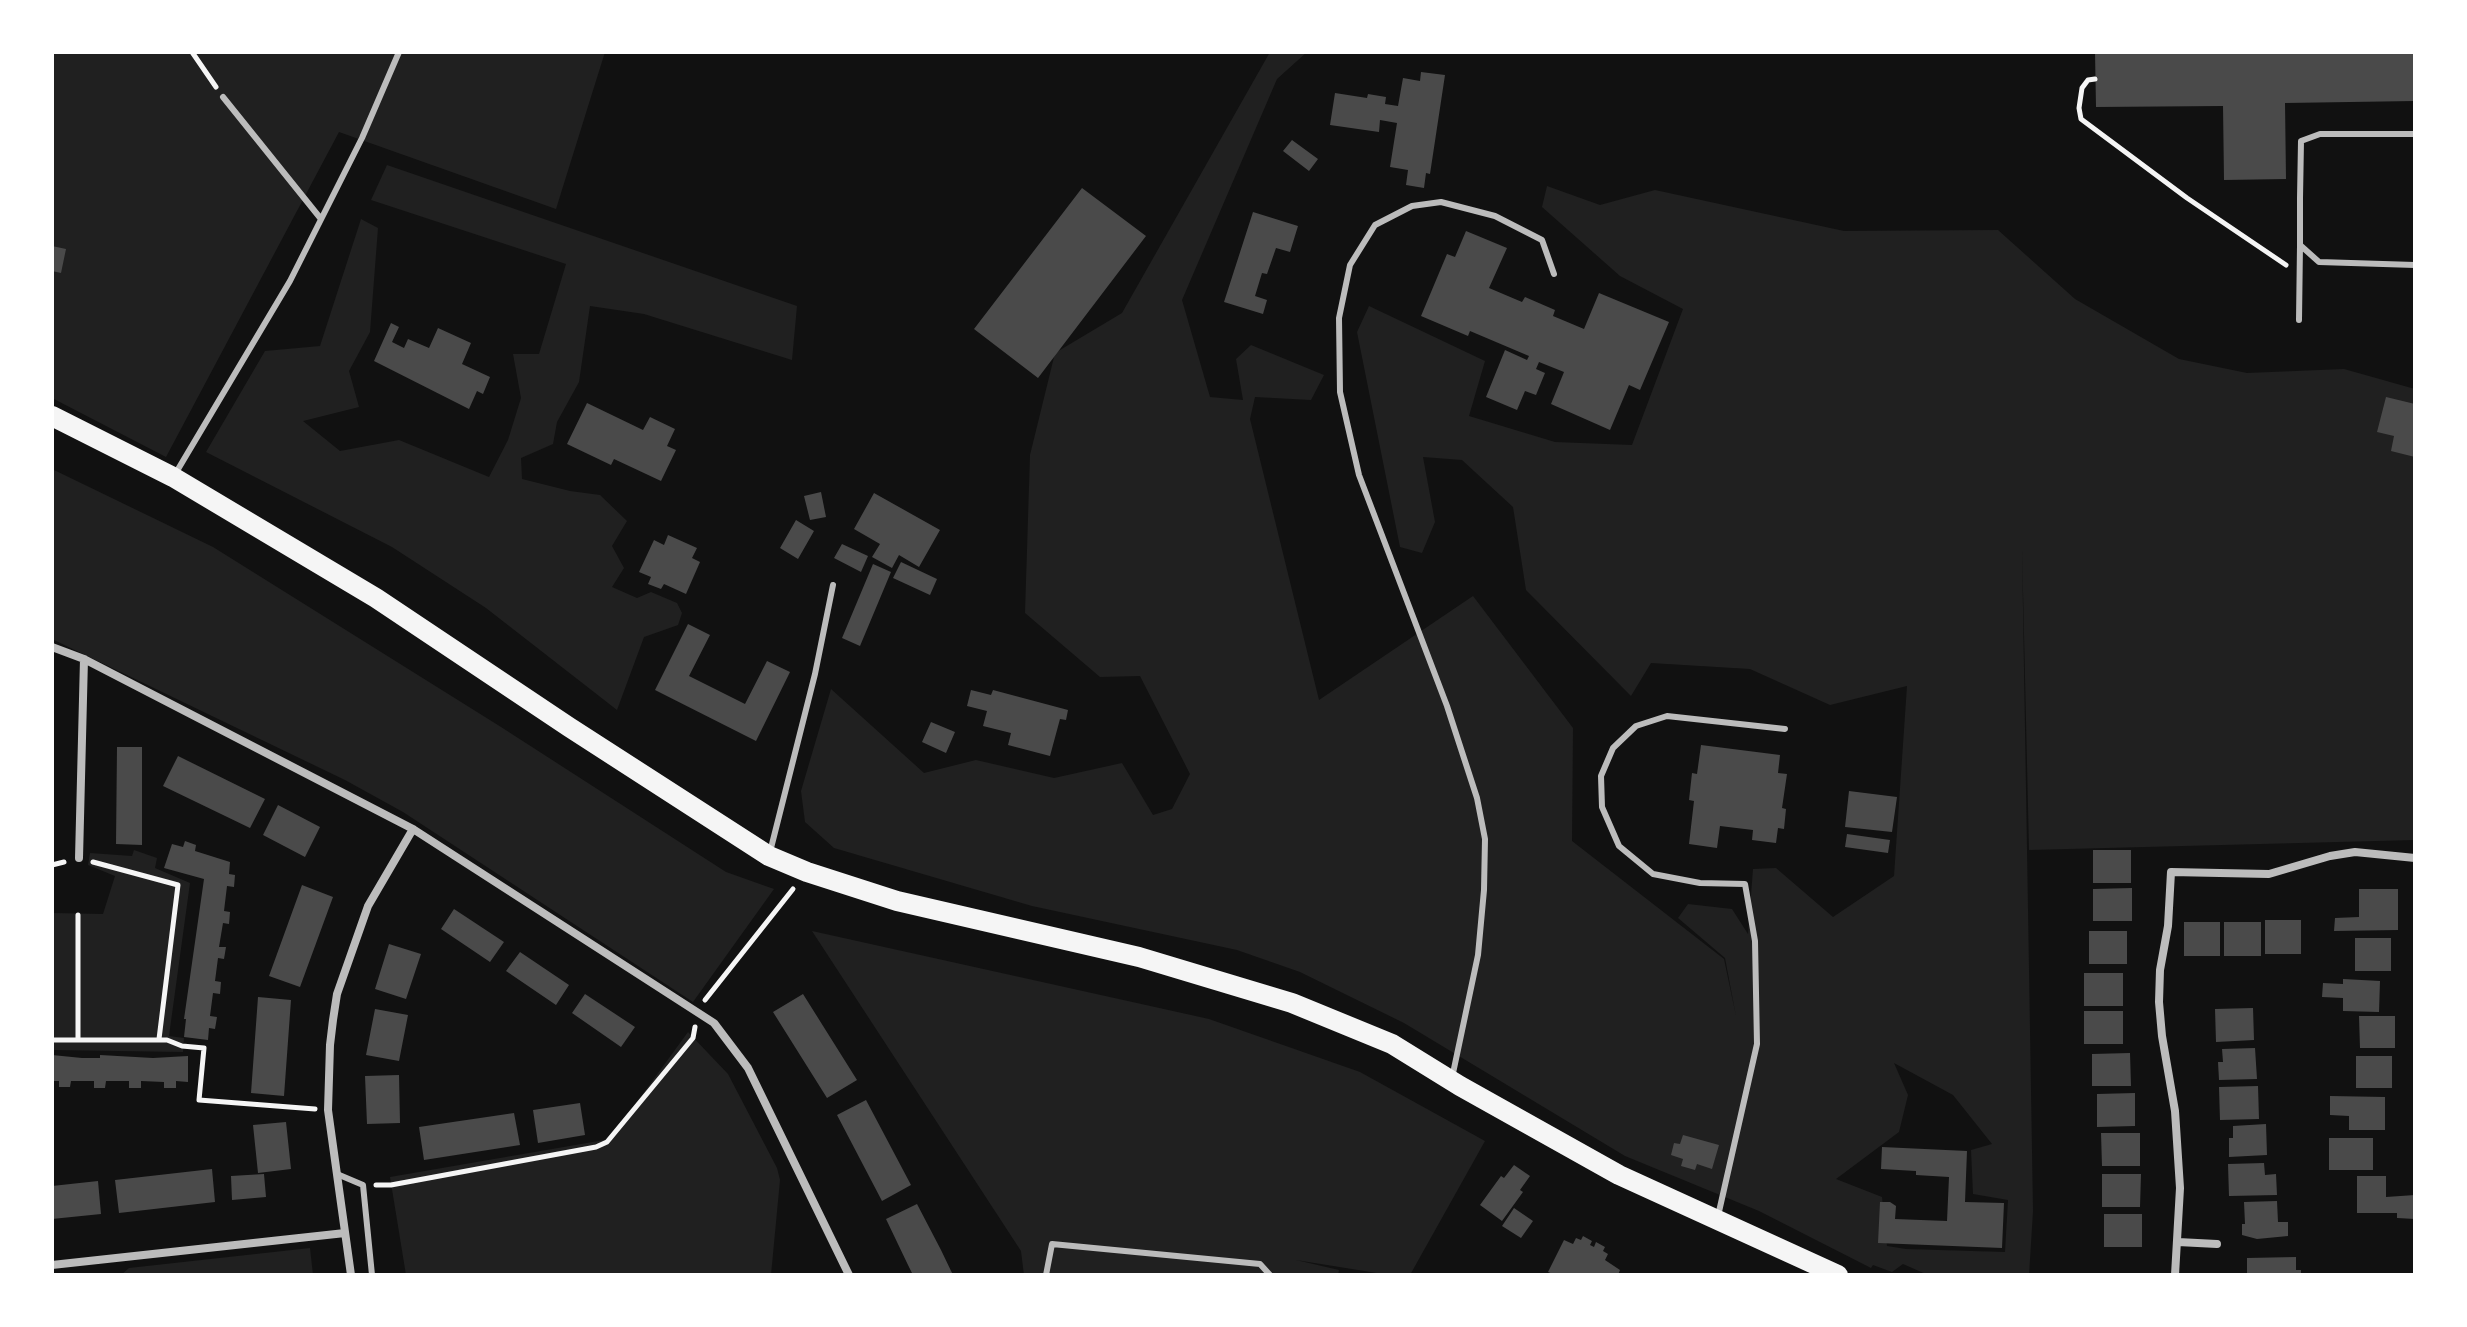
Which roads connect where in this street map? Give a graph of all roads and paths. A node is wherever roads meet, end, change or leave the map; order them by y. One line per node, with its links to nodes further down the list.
1 (192, 52): 4 (path)
2 (399, 52): 6 (lane)
3 (2095, 79): 10 (path)
4 (223, 97): 6 (lane)
5 (2415, 134): 7 (lane)
6 (321, 219): 13 (lane)
7 (2300, 245): 8 (lane); 10 (lane)
8 (2415, 265)
9 (1554, 274): 28 (lane)
10 (2300, 275): 11 (lane)
11 (2299, 320)
12 (52, 416): 13 (main road)
13 (173, 477): 19 (main road)
14 (833, 585): 19 (lane)
15 (52, 647): 16 (street)
16 (84, 659): 18 (street); 20 (street)
17 (1785, 729): 32 (lane)
18 (413, 829): 24 (street); 29 (street)
19 (769, 856): 22 (main road)
20 (79, 858): 26 (path)
21 (2415, 858): 34 (street)
22 (807, 872): 24 (path); 28 (main road)
23 (78, 915): 25 (path)
24 (697, 1011): 31 (path); 39 (street)
25 (78, 1039): 26 (path); 27 (path)
26 (159, 1039): 29 (path)
27 (52, 1040)
28 (1451, 1081): 32 (main road)
29 (328, 1110): 30 (street)
30 (337, 1174): 31 (lane); 33 (street)
31 (363, 1185): 38 (lane)
32 (1718, 1219): 42 (main road)
33 (345, 1233): 36 (street); 37 (street)
34 (2178, 1242): 35 (street); 43 (street)
35 (2217, 1244)
36 (52, 1265)
37 (351, 1275)
38 (372, 1275)
39 (849, 1275)
40 (1046, 1275): 41 (lane)
41 (1270, 1275)
42 (1838, 1275)
43 (2175, 1275)

